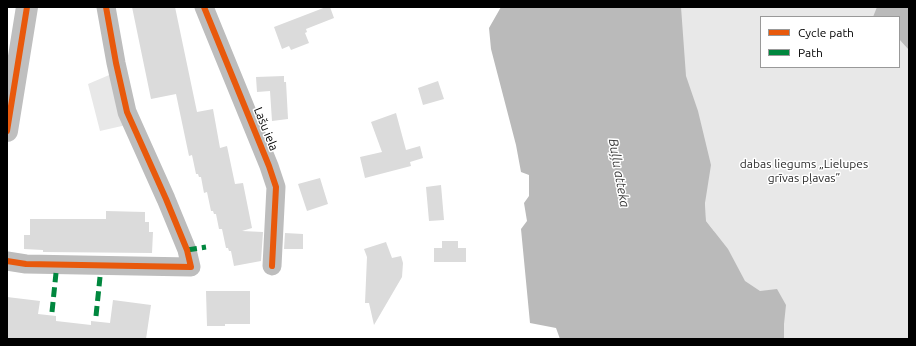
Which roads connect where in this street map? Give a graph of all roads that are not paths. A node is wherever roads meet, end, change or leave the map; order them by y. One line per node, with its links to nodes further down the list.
1 (27, 7): 4 (street)
2 (106, 7): 5 (street)
3 (204, 7): 6 (street, Lašu iela)
4 (7, 131)
5 (7, 261)
6 (272, 266)

